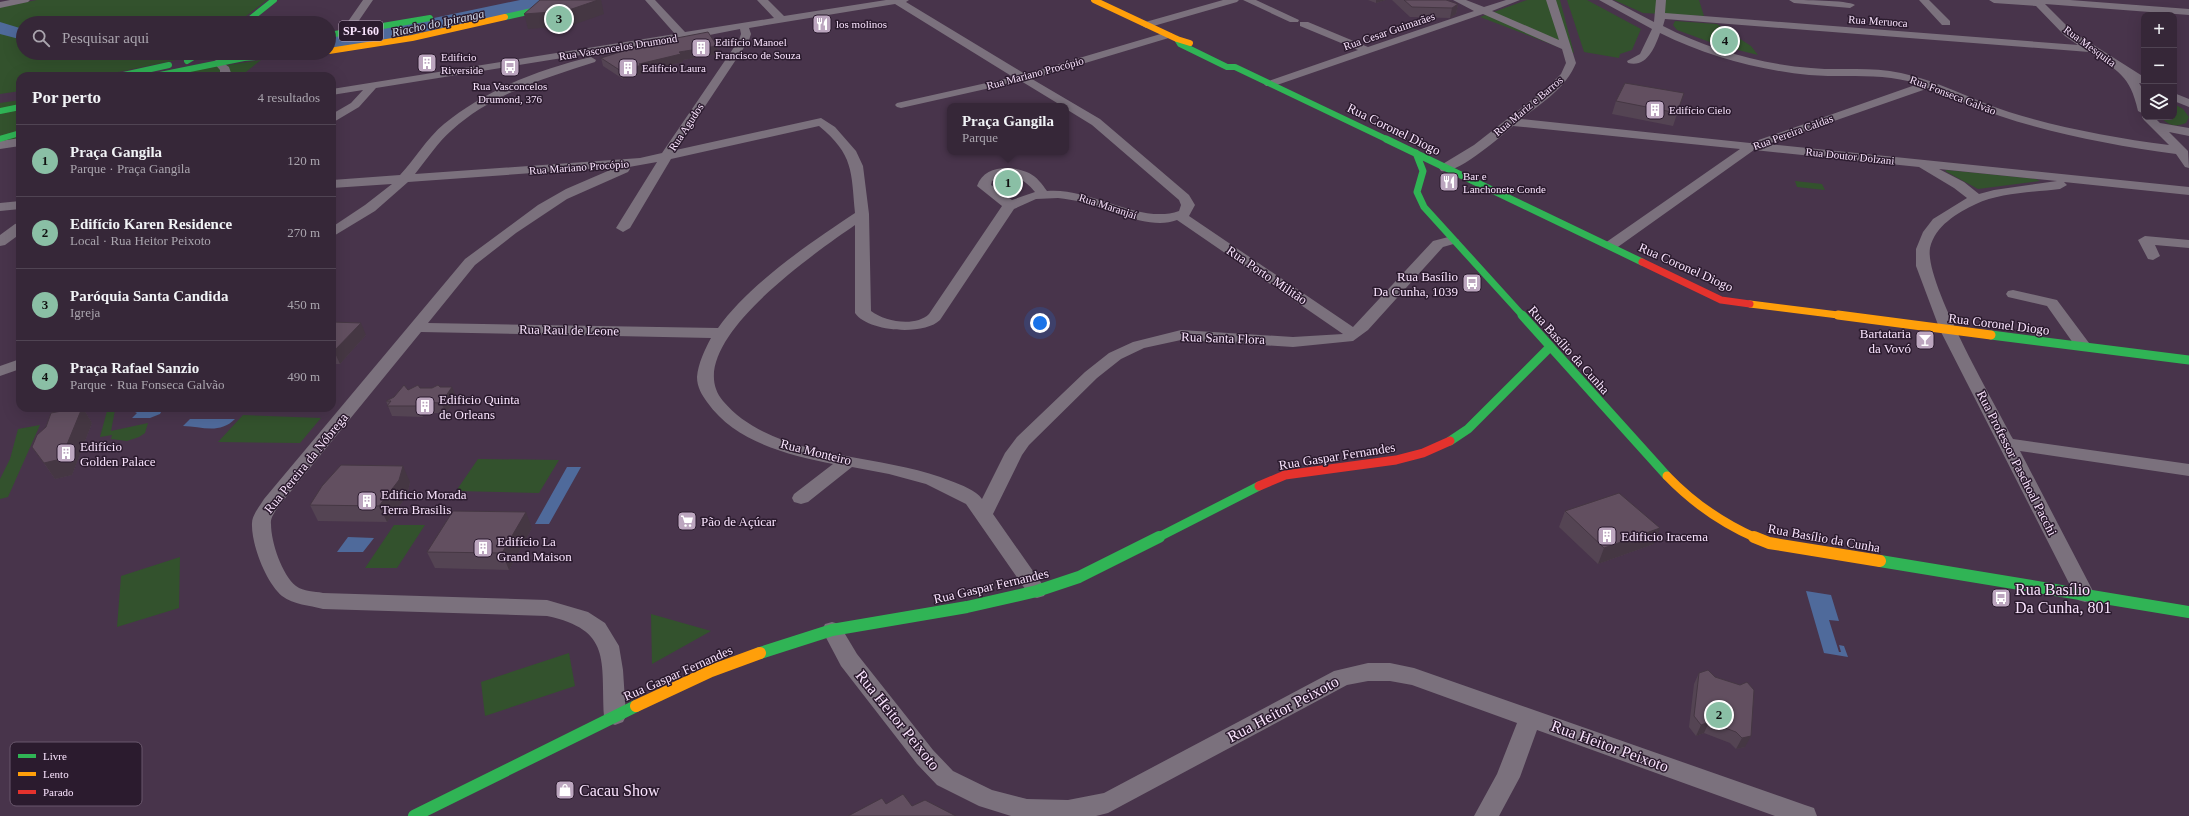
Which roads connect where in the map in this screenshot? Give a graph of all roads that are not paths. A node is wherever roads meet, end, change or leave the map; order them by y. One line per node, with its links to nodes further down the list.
1 (24, 0): 23 (street)
2 (274, 0): 28 (street)
3 (368, 0): 35 (street)
4 (581, 0): 42 (street, SP-160)
5 (650, 0): 37 (street)
6 (762, 0): 30 (street)
7 (899, 0): 30 (street, Rua Vasconcelos Drumond); 54 (street)
8 (1094, 0): 33 (street, Rua Coronel Diogo)
9 (1198, 0): 24 (street)
10 (1234, 0): 24 (street)
11 (1248, 0): 43 (street)
12 (1458, 0): 26 (street)
13 (1516, 0): 26 (street, Rua Cesar Guimarães)
14 (1551, 0): 39 (street, Rua Mariz e Barros)
15 (1604, 0): 31 (street, Rua Fonseca Galvão)
16 (1662, 0): 31 (street)
17 (1794, 0): 22 (street)
18 (1924, 0): 32 (street)
19 (1994, 0): 21 (street)
20 (2108, 0): 25 (street)
21 (2036, 1): 25 (street); 41 (street, Rua Mesquita)
22 (1850, 4)
23 (0, 5)
24 (1212, 6): 33 (street)
25 (2116, 6): 27 (street)
26 (1484, 11): 39 (street); 43 (street, Rua Cesar Guimarães)
27 (2187, 13)
28 (254, 16)
29 (441, 16): 36 (street, SP-160)
30 (783, 21): 34 (street, Rua Vasconcelos Drumond)
31 (1659, 21): 41 (street, Rua Meruoca); 47 (street); 57 (street, Rua Fonseca Galvão)
32 (1946, 23)
33 (1146, 25): 38 (street, Rua Coronel Diogo)
34 (744, 27): 37 (street, Rua Vasconcelos Drumond); 78 (street, Rua Agudos)
35 (336, 32)
36 (336, 33)
37 (684, 37): 40 (street, Rua Vasconcelos Drumond)
38 (1172, 37): 54 (street, Rua Mariano Procópio); 56 (street, Rua Coronel Diogo)
39 (1567, 47): 68 (street, Rua Mariz e Barros)
40 (609, 48): 58 (street, Rua Vasconcelos Drumond); 84 (street)
41 (2093, 49): 53 (street, Rua Mesquita)
42 (336, 50)
43 (1368, 50): 56 (street, Rua Cesar Guimarães)
44 (192, 60): 46 (street)
45 (230, 60): 48 (street)
46 (187, 61): 49 (street); 50 (street)
47 (1632, 61)
48 (218, 62): 51 (street); 52 (street)
49 (137, 72)
50 (169, 72)
51 (175, 72)
52 (225, 72)
53 (2127, 72): 55 (street, Rua Mesquita); 60 (street)
54 (1026, 77): 61 (street); 62 (street, Rua Mariano Procópio)
55 (2141, 79)
56 (1270, 84): 77 (street, Rua Coronel Diogo)
57 (1930, 84): 75 (street, Rua Pereira Caldas); 76 (street, Rua Fonseca Galvão)
58 (373, 85): 59 (street, Rua Vasconcelos Drumond); 66 (street)
59 (336, 91)
60 (2141, 93)
61 (1066, 103)
62 (901, 105)
63 (1069, 105): 96 (street)
64 (16, 108): 65 (street)
65 (0, 111)
66 (336, 117)
67 (2151, 120): 69 (street)
68 (1511, 122): 75 (street, Rua Doutor Dolzani); 83 (street, Rua Mariz e Barros)
69 (2156, 126): 70 (street); 76 (street)
70 (2189, 132)
71 (16, 134): 72 (street)
72 (0, 139)
73 (16, 143): 74 (street)
74 (0, 145)
75 (1752, 146): 80 (street, Rua Doutor Dolzani); 103 (street, Rua Pereira Caldas)
76 (2186, 148): 81 (street)
77 (1416, 153): 83 (street, Rua Coronel Diogo); 86 (street, Rua Basílio da Cunha)
78 (667, 157): 79 (street, Rua Mariano Procópio); 95 (street, Rua Mariano Procópio); 97 (street, Rua Agudos)
79 (640, 162): 82 (street, Rua Mariano Procópio); 88 (street, Rua Pereira da Nóbrega)
80 (1909, 162): 85 (street, Rua Doutor Dolzani); 91 (street)
81 (2189, 164)
82 (600, 166): 84 (street, Rua Mariano Procópio); 88 (street, Rua Pereira da Nóbrega)
83 (1438, 172): 86 (street); 103 (street, Rua Coronel Diogo)
84 (405, 179): 87 (street, Rua Mariano Procópio); 99 (street)
85 (2098, 182): 89 (street, Rua Doutor Dolzani); 91 (street, Rua Professor Paschoal Pacchi)
86 (1418, 183): 100 (street, Rua Basílio da Cunha)
87 (336, 184)
88 (577, 188): 106 (street, Rua Pereira da Nóbrega)
89 (2189, 191)
90 (1044, 194): 94 (street, Rua Maranjaí); 94 (street); 96 (street, Rua Maranjaí)
91 (1978, 199): 107 (street, Rua Professor Paschoal Pacchi)
92 (16, 205): 93 (street)
93 (0, 206)
94 (1009, 206): 95 (street)
95 (862, 214): 108 (street, Rua Monteiro)
96 (1180, 216): 109 (street, Rua Porto Militão)
97 (623, 228)
98 (16, 230): 101 (street)
99 (336, 231)
100 (1452, 240): 109 (street); 111 (street, Rua Basílio da Cunha)
101 (0, 242)
102 (2189, 244): 104 (street)
103 (1610, 246): 107 (street, Rua Coronel Diogo)
104 (2153, 256)
105 (2013, 294): 110 (street)
106 (416, 327): 108 (street, Rua Raul de Leone); 124 (street, Rua Pereira da Nóbrega)
107 (1948, 330): 110 (street, Rua Coronel Diogo); 115 (street, Rua Professor Paschoal Pacchi)
108 (721, 334): 116 (street, Rua Monteiro)
109 (1354, 334): 119 (street, Rua Santa Flora)
110 (2084, 347): 112 (street, Rua Coronel Diogo)
111 (1549, 348): 120 (street, Rua Gaspar Fernandes); 121 (street, Rua Basílio da Cunha)
112 (2189, 360)
113 (16, 365): 114 (street)
114 (0, 371)
115 (2007, 444): 117 (street); 121 (street, Rua Professor Paschoal Pacchi)
116 (848, 461): 118 (street); 119 (street, Rua Monteiro)
117 (2189, 470)
118 (801, 498)
119 (984, 514): 120 (street)
120 (1037, 591): 123 (street, Rua Gaspar Fernandes)
121 (2085, 595): 122 (street, Rua Basílio da Cunha)
122 (2189, 612)
123 (832, 630): 124 (street, Rua Gaspar Fernandes); 125 (street, Rua Heitor Peixoto)
124 (615, 716): 126 (street, Rua Gaspar Fernandes)
125 (1530, 717): 127 (street); 128 (street, Rua Heitor Peixoto)
126 (414, 816)
127 (1486, 816)
128 (1805, 816)

